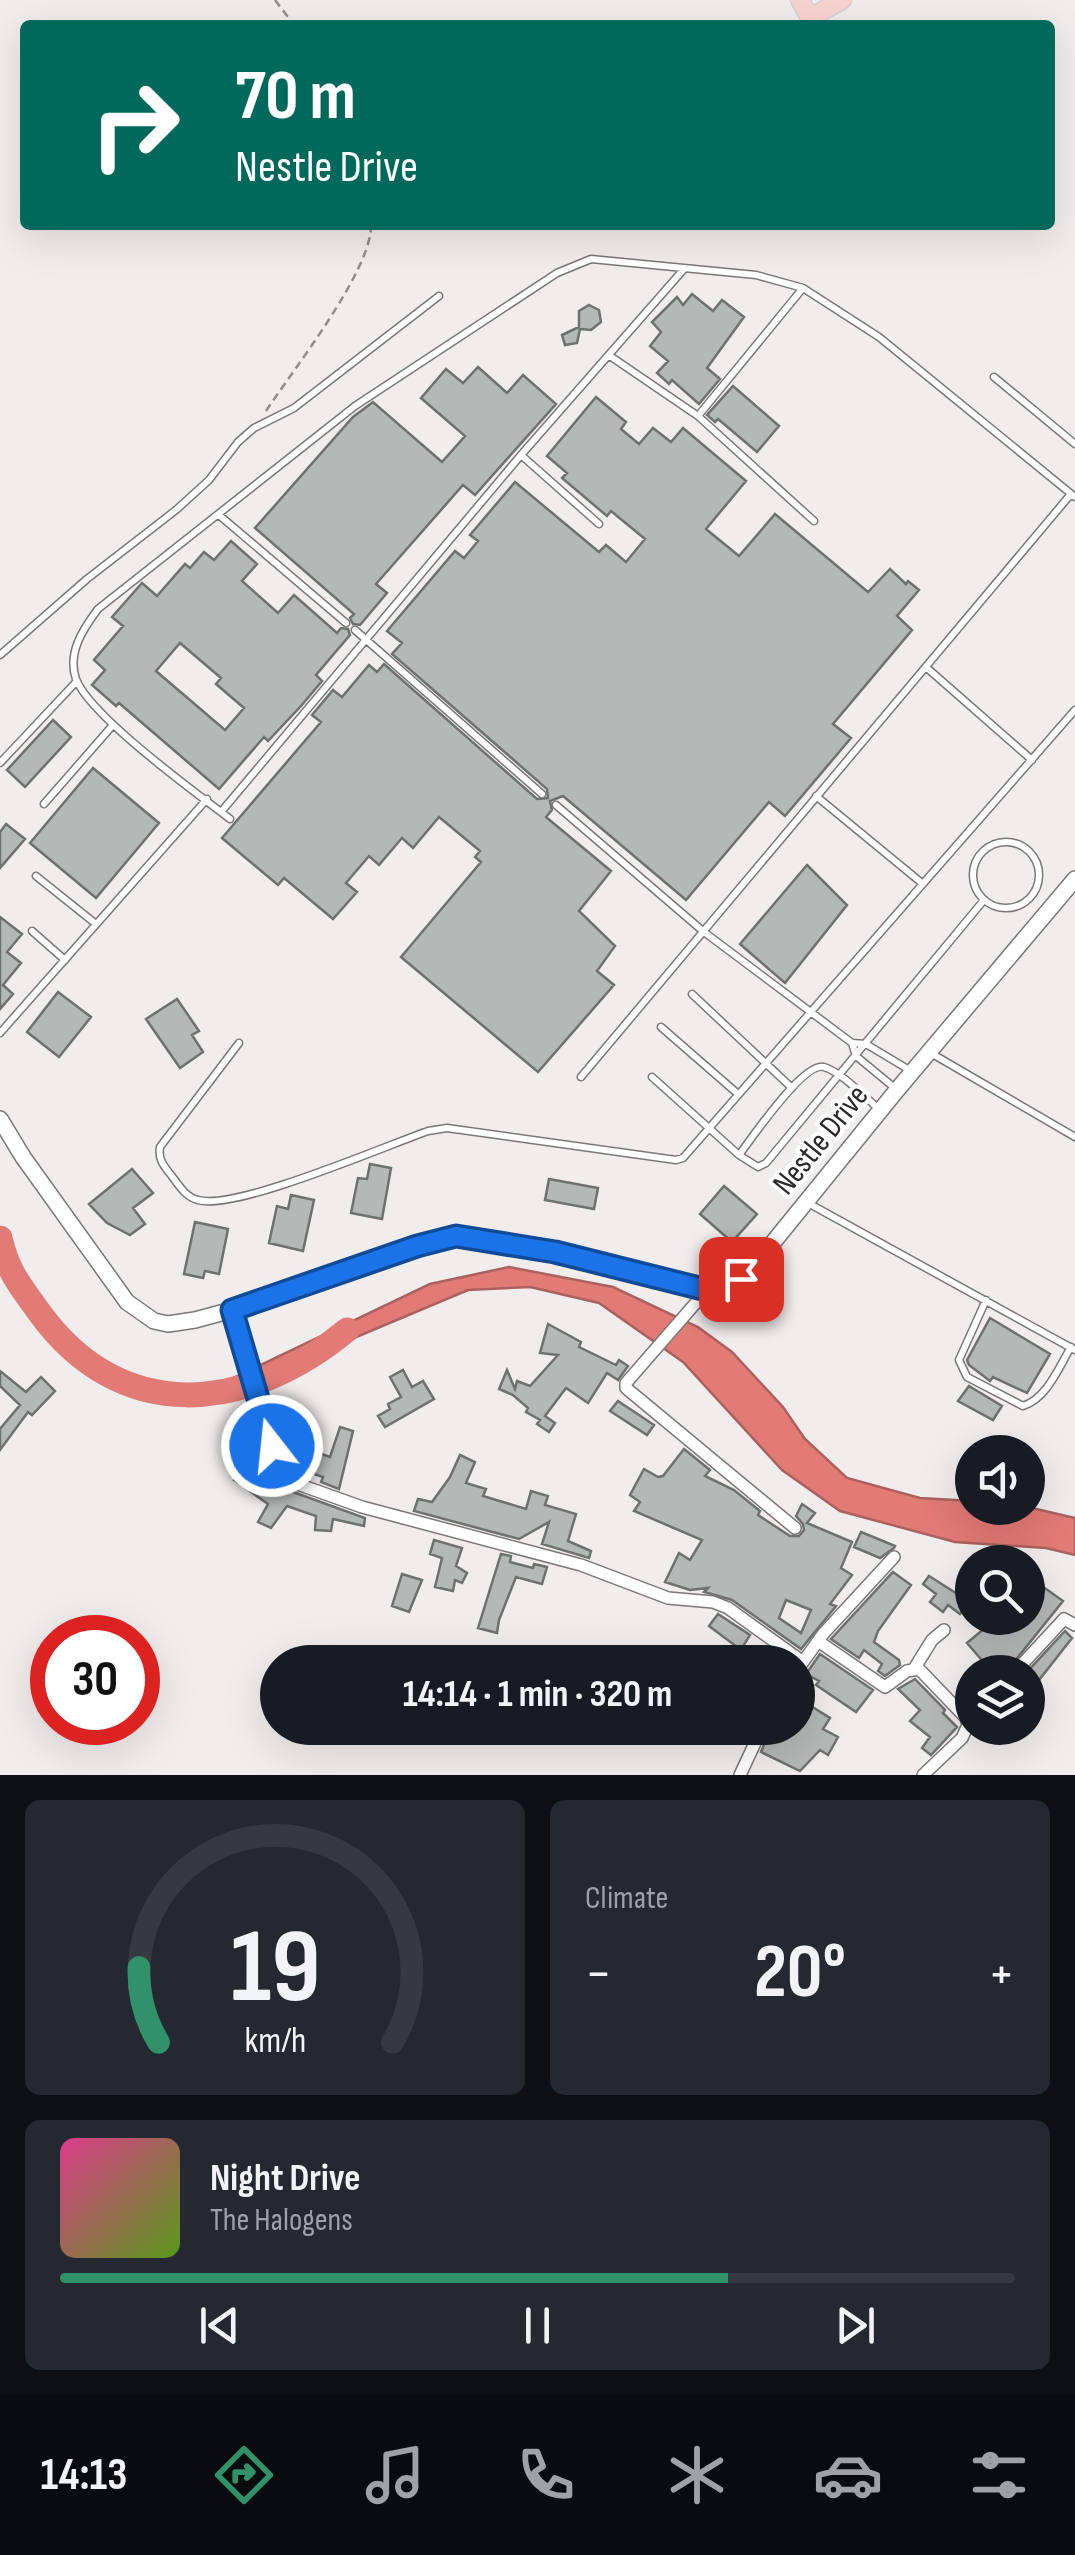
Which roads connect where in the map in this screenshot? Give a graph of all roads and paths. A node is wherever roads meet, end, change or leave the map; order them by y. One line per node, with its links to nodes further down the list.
1 (275, 0): 4 (path)
2 (800, 0): 3 (main road)
3 (842, 0)
4 (290, 20)
5 (369, 230): 12 (path)
6 (685, 268): 7 (lane); 9 (lane); 16 (lane)
7 (804, 288): 11 (lane); 15 (lane)
8 (439, 296): 12 (lane)
9 (610, 356): 11 (lane); 14 (lane)
10 (994, 377): 13 (lane)
11 (698, 416): 17 (lane)
12 (254, 428): 22 (lane)
13 (1075, 444)
14 (521, 456): 18 (lane); 21 (lane)
15 (1073, 495): 23 (lane)
16 (220, 516): 19 (lane); 24 (lane)
17 (814, 521)
18 (599, 524)
19 (346, 623)
20 (355, 630): 21 (lane)
21 (368, 642): 29 (lane); 34 (lane)
22 (0, 655)
23 (926, 668): 27 (lane); 30 (lane)
24 (77, 682): 26 (lane); 28 (lane)
25 (1075, 710): 27 (lane)
26 (113, 725): 31 (lane); 32 (lane)
27 (1032, 760): 38 (lane)
28 (0, 763)
29 (542, 794)
30 (816, 796): 38 (lane); 42 (lane)
31 (207, 799): 34 (lane); 40 (lane)
32 (44, 804)
33 (556, 804): 42 (lane)
34 (221, 812): 35 (lane)
35 (230, 819)
36 (36, 876): 40 (lane)
37 (1075, 879): 51 (street, Nestle Drive)
38 (923, 884): 45 (lane)
39 (984, 900): 39 (lane); 50 (lane)
40 (96, 924): 43 (lane)
41 (32, 931): 43 (lane)
42 (704, 932): 45 (lane); 57 (lane)
43 (65, 960): 47 (lane)
44 (692, 994): 53 (lane)
45 (810, 1011): 49 (lane); 53 (lane)
46 (660, 1027): 60 (lane)
47 (0, 1033)
48 (240, 1043): 63 (lane)
49 (852, 1043): 50 (lane); 52 (lane)
50 (866, 1044): 52 (lane); 54 (lane)
51 (930, 1052): 54 (street, Nestle Drive); 64 (lane)
52 (856, 1056): 56 (lane); 59 (lane)
53 (763, 1064): 58 (lane); 60 (lane)
54 (912, 1071): 59 (street, Nestle Drive)
55 (652, 1076): 63 (lane)
56 (839, 1076): 58 (lane); 61 (lane); 65 (lane)
57 (581, 1077)
58 (792, 1088): 65 (lane)
59 (896, 1090): 61 (street, Nestle Drive)
60 (738, 1094): 63 (lane)
61 (880, 1110): 66 (street, Nestle Drive)
62 (0, 1119): 69 (street)
63 (710, 1127): 65 (lane)
64 (1075, 1138)
65 (739, 1155)
66 (807, 1202): 67 (street, Nestle Drive); 68 (lane)
67 (707, 1290): 69 (street); 71 (street)
68 (986, 1300): 70 (lane); 70 (lane)
69 (232, 1310): 76 (street)
70 (1073, 1348)
71 (795, 1528)
72 (894, 1557): 75 (street)
73 (1075, 1625): 78 (street)
74 (944, 1630): 79 (street)
75 (818, 1641): 77 (street); 79 (street)
76 (774, 1645)
77 (815, 1645)
78 (1031, 1655)
79 (914, 1669): 80 (street)
80 (955, 1706)
81 (754, 1745): 83 (street)
82 (955, 1745): 84 (street)
83 (740, 1775)
84 (923, 1775)

